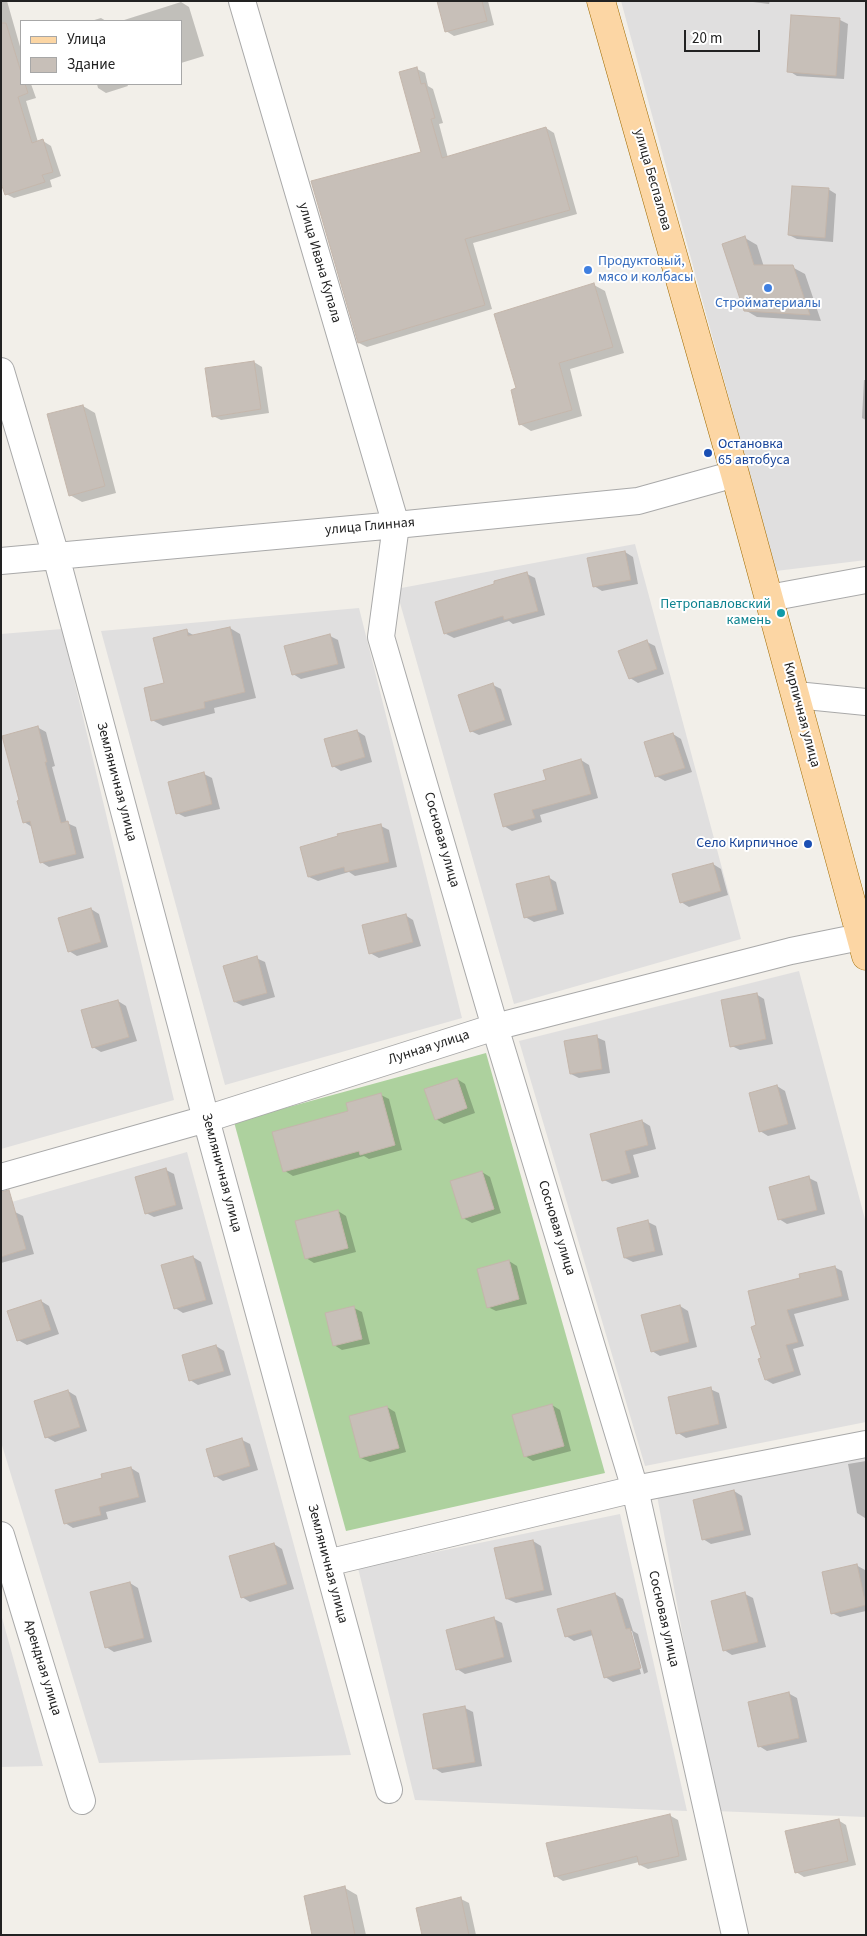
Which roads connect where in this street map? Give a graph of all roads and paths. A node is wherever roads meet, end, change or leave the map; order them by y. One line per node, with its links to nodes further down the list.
1 (242, 1): 5 (street, улица Ивана Купала)
2 (601, 1): 4 (main road, улица Беспалова)
3 (1, 371): 6 (street, Земляничная улица)
4 (736, 474): 5 (street, улица Глинная); 9 (main road, Кирпичная улица)
5 (396, 525): 6 (street, улица Глинная); 14 (street, Сосновая улица)
6 (56, 556): 7 (street, улица Глинная); 15 (street, Земляничная улица)
7 (1, 561)
8 (866, 580): 9 (street)
9 (768, 598): 10 (main road, Кирпичная улица)
10 (796, 695): 11 (street); 12 (main road, Кирпичная улица)
11 (866, 702)
12 (858, 899): 13 (main road, Кирпичная улица)
13 (863, 946): 14 (street, Лунная улица)
14 (495, 1027): 15 (street, Лунная улица); 18 (street, Сосновая улица)
15 (206, 1119): 16 (street, Лунная улица); 20 (street, Земляничная улица)
16 (1, 1177)
17 (866, 1444): 18 (street)
18 (635, 1489): 20 (street); 23 (street, Сосновая улица)
19 (1, 1535): 22 (street, Арендная улица)
20 (327, 1563): 21 (street, Земляничная улица)
21 (389, 1790)
22 (82, 1801)
23 (735, 1935)

